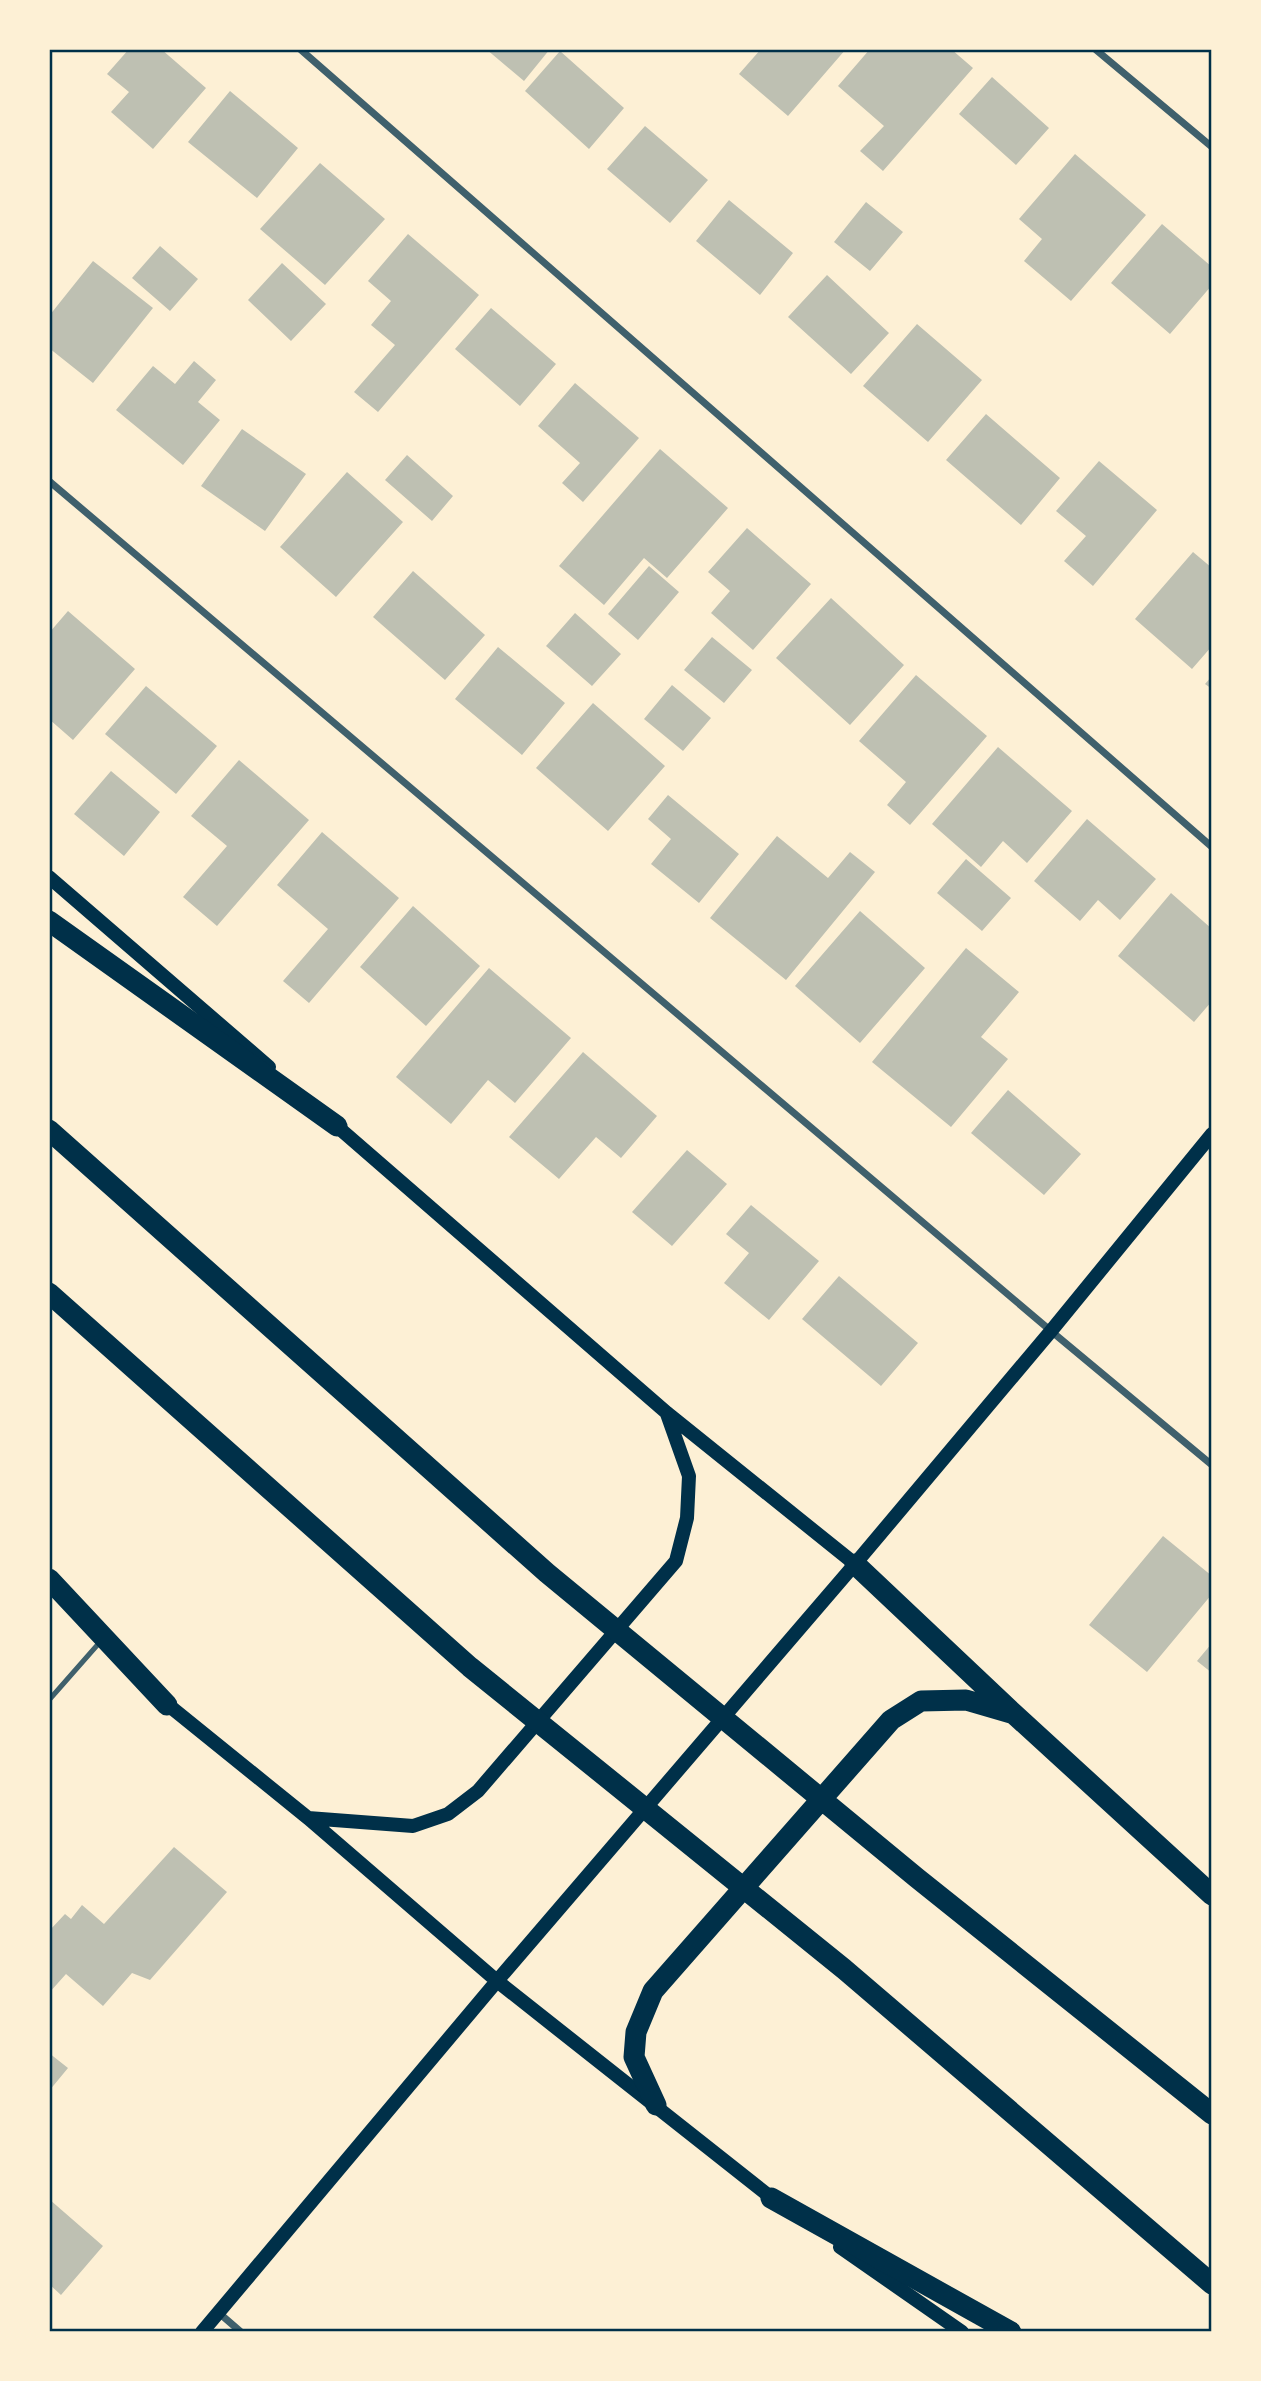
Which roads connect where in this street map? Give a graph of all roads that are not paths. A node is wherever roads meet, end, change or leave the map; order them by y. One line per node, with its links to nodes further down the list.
1 (300, 49): 5 (street)
2 (1095, 49): 3 (street)
3 (1212, 147)
4 (49, 481): 12 (street)
5 (1212, 847)
6 (49, 877): 8 (main road)
7 (49, 921): 8 (highway)
8 (337, 1126): 13 (main road)
9 (49, 1130): 26 (highway)
10 (1212, 1134): 12 (main road)
11 (49, 1293): 28 (highway)
12 (1051, 1331): 14 (street); 15 (main road)
13 (667, 1413): 15 (main road); 22 (main road)
14 (1212, 1465)
15 (855, 1564): 21 (highway); 24 (main road)
16 (49, 1579): 20 (highway)
17 (49, 1593): 18 (main road)
18 (100, 1642): 19 (lane); 20 (main road)
19 (49, 1700)
20 (167, 1705): 22 (main road)
21 (1014, 1714): 23 (highway); 25 (highway)
22 (309, 1818): 24 (main road)
23 (1212, 1895)
24 (497, 1981): 25 (main road); 29 (main road)
25 (656, 2105): 27 (main road)
26 (1212, 2114)
27 (771, 2198): 32 (main road); 33 (highway)
28 (1212, 2284)
29 (219, 2313): 30 (main road); 31 (street)
30 (202, 2332)
31 (241, 2332)
32 (962, 2332)
33 (1011, 2332)

